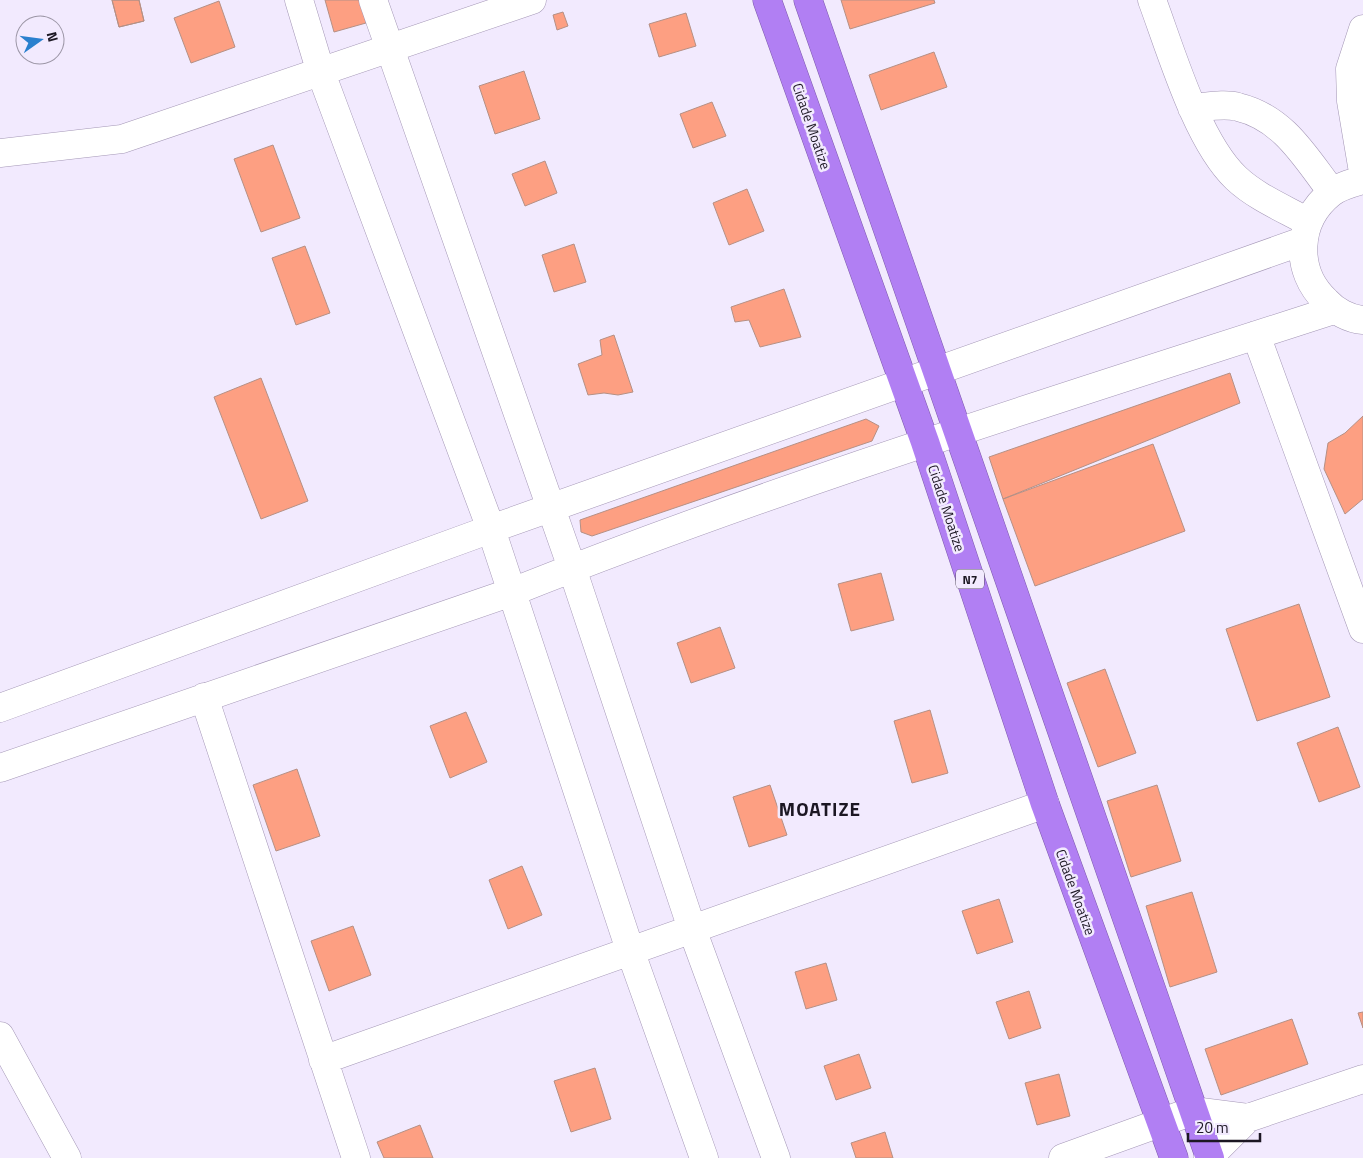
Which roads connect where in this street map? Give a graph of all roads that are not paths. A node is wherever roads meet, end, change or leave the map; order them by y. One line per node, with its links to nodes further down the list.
1 (299, 0): 9 (street)
2 (373, 0): 8 (street)
3 (532, 0): 8 (street)
4 (767, 0): 20 (highway, Cidade Moatize / N7)
5 (808, 0): 19 (highway)
6 (1152, 0): 10 (street)
7 (1363, 29): 12 (street)
8 (390, 49): 9 (street); 23 (street)
9 (321, 73): 11 (street); 24 (street)
10 (1192, 108): 14 (street); 15 (street)
11 (0, 153)
12 (1363, 172)
13 (1363, 180): 14 (street)
14 (1332, 192): 15 (street)
15 (1305, 232): 16 (street); 19 (street)
16 (1334, 310): 17 (street); 18 (street)
17 (1363, 320)
18 (1256, 335): 21 (street); 27 (street)
19 (937, 372): 20 (street); 21 (highway)
20 (902, 383): 22 (highway, Cidade Moatize / N7); 23 (street)
21 (959, 432): 22 (street); 37 (highway)
22 (925, 442): 25 (street); 31 (highway, Cidade Moatize / N7)
23 (551, 508): 24 (street); 25 (street)
24 (491, 530): 26 (street); 29 (street)
25 (572, 568): 26 (street); 32 (street)
26 (512, 592): 28 (street); 33 (street)
27 (1363, 629)
28 (204, 697): 30 (street); 35 (street)
29 (0, 708)
30 (0, 768)
31 (1045, 804): 32 (street); 39 (highway, Cidade Moatize / N7)
32 (692, 930): 33 (street); 43 (street)
33 (630, 950): 35 (street); 42 (street)
34 (0, 1036): 40 (street)
35 (323, 1060): 41 (street)
36 (1363, 1079): 38 (street)
37 (1193, 1111): 38 (street); 39 (street); 46 (highway)
38 (1248, 1118): 46 (street)
39 (1161, 1123): 44 (street); 45 (highway, Cidade Moatize / N7)
40 (67, 1158)
41 (356, 1158)
42 (704, 1158)
43 (776, 1158)
44 (1063, 1158)
45 (1174, 1158)
46 (1209, 1158)

